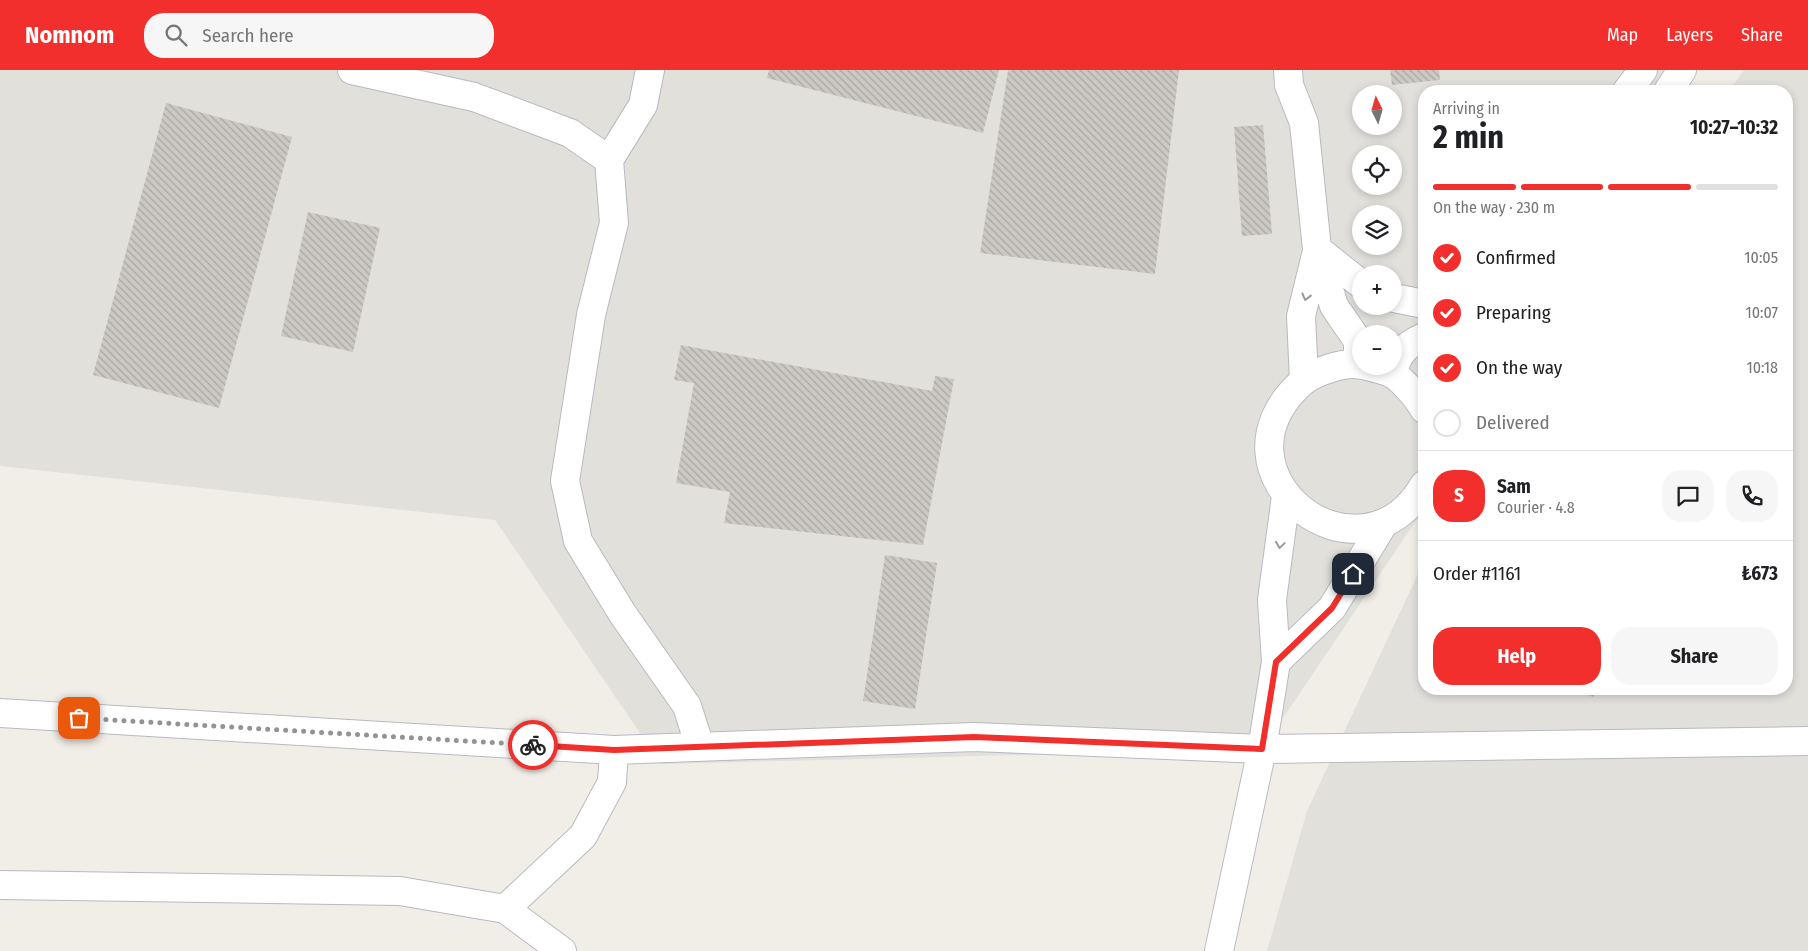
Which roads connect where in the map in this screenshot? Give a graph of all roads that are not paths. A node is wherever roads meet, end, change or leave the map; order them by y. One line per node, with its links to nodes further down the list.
1 (352, 70): 8 (street)
2 (650, 70): 8 (street)
3 (1643, 70): 6 (street)
4 (1682, 70): 7 (street)
5 (1284, 75): 9 (street)
6 (1632, 85)
7 (1672, 85)
8 (609, 160): 26 (street)
9 (1317, 249): 10 (street); 13 (street); 18 (street, one-way to 18)
10 (1352, 277)
11 (1402, 300): 12 (street)
12 (1418, 303)
13 (1352, 332)
14 (1418, 340): 15 (street)
15 (1402, 352)
16 (1352, 366): 18 (street)
17 (1385, 375): 19 (street)
18 (1304, 380): 21 (street)
19 (1418, 399)
20 (1418, 493): 22 (street)
21 (1286, 496): 22 (street); 23 (street, one-way to 23)
22 (1384, 523): 23 (street)
23 (1276, 662): 27 (street)
24 (0, 713): 28 (street)
25 (1808, 741): 27 (street)
26 (700, 747): 27 (street); 28 (street)
27 (1262, 749): 32 (street)
28 (614, 750): 30 (street)
29 (0, 885): 30 (street)
30 (506, 908): 31 (street)
31 (562, 951)
32 (1219, 951)

